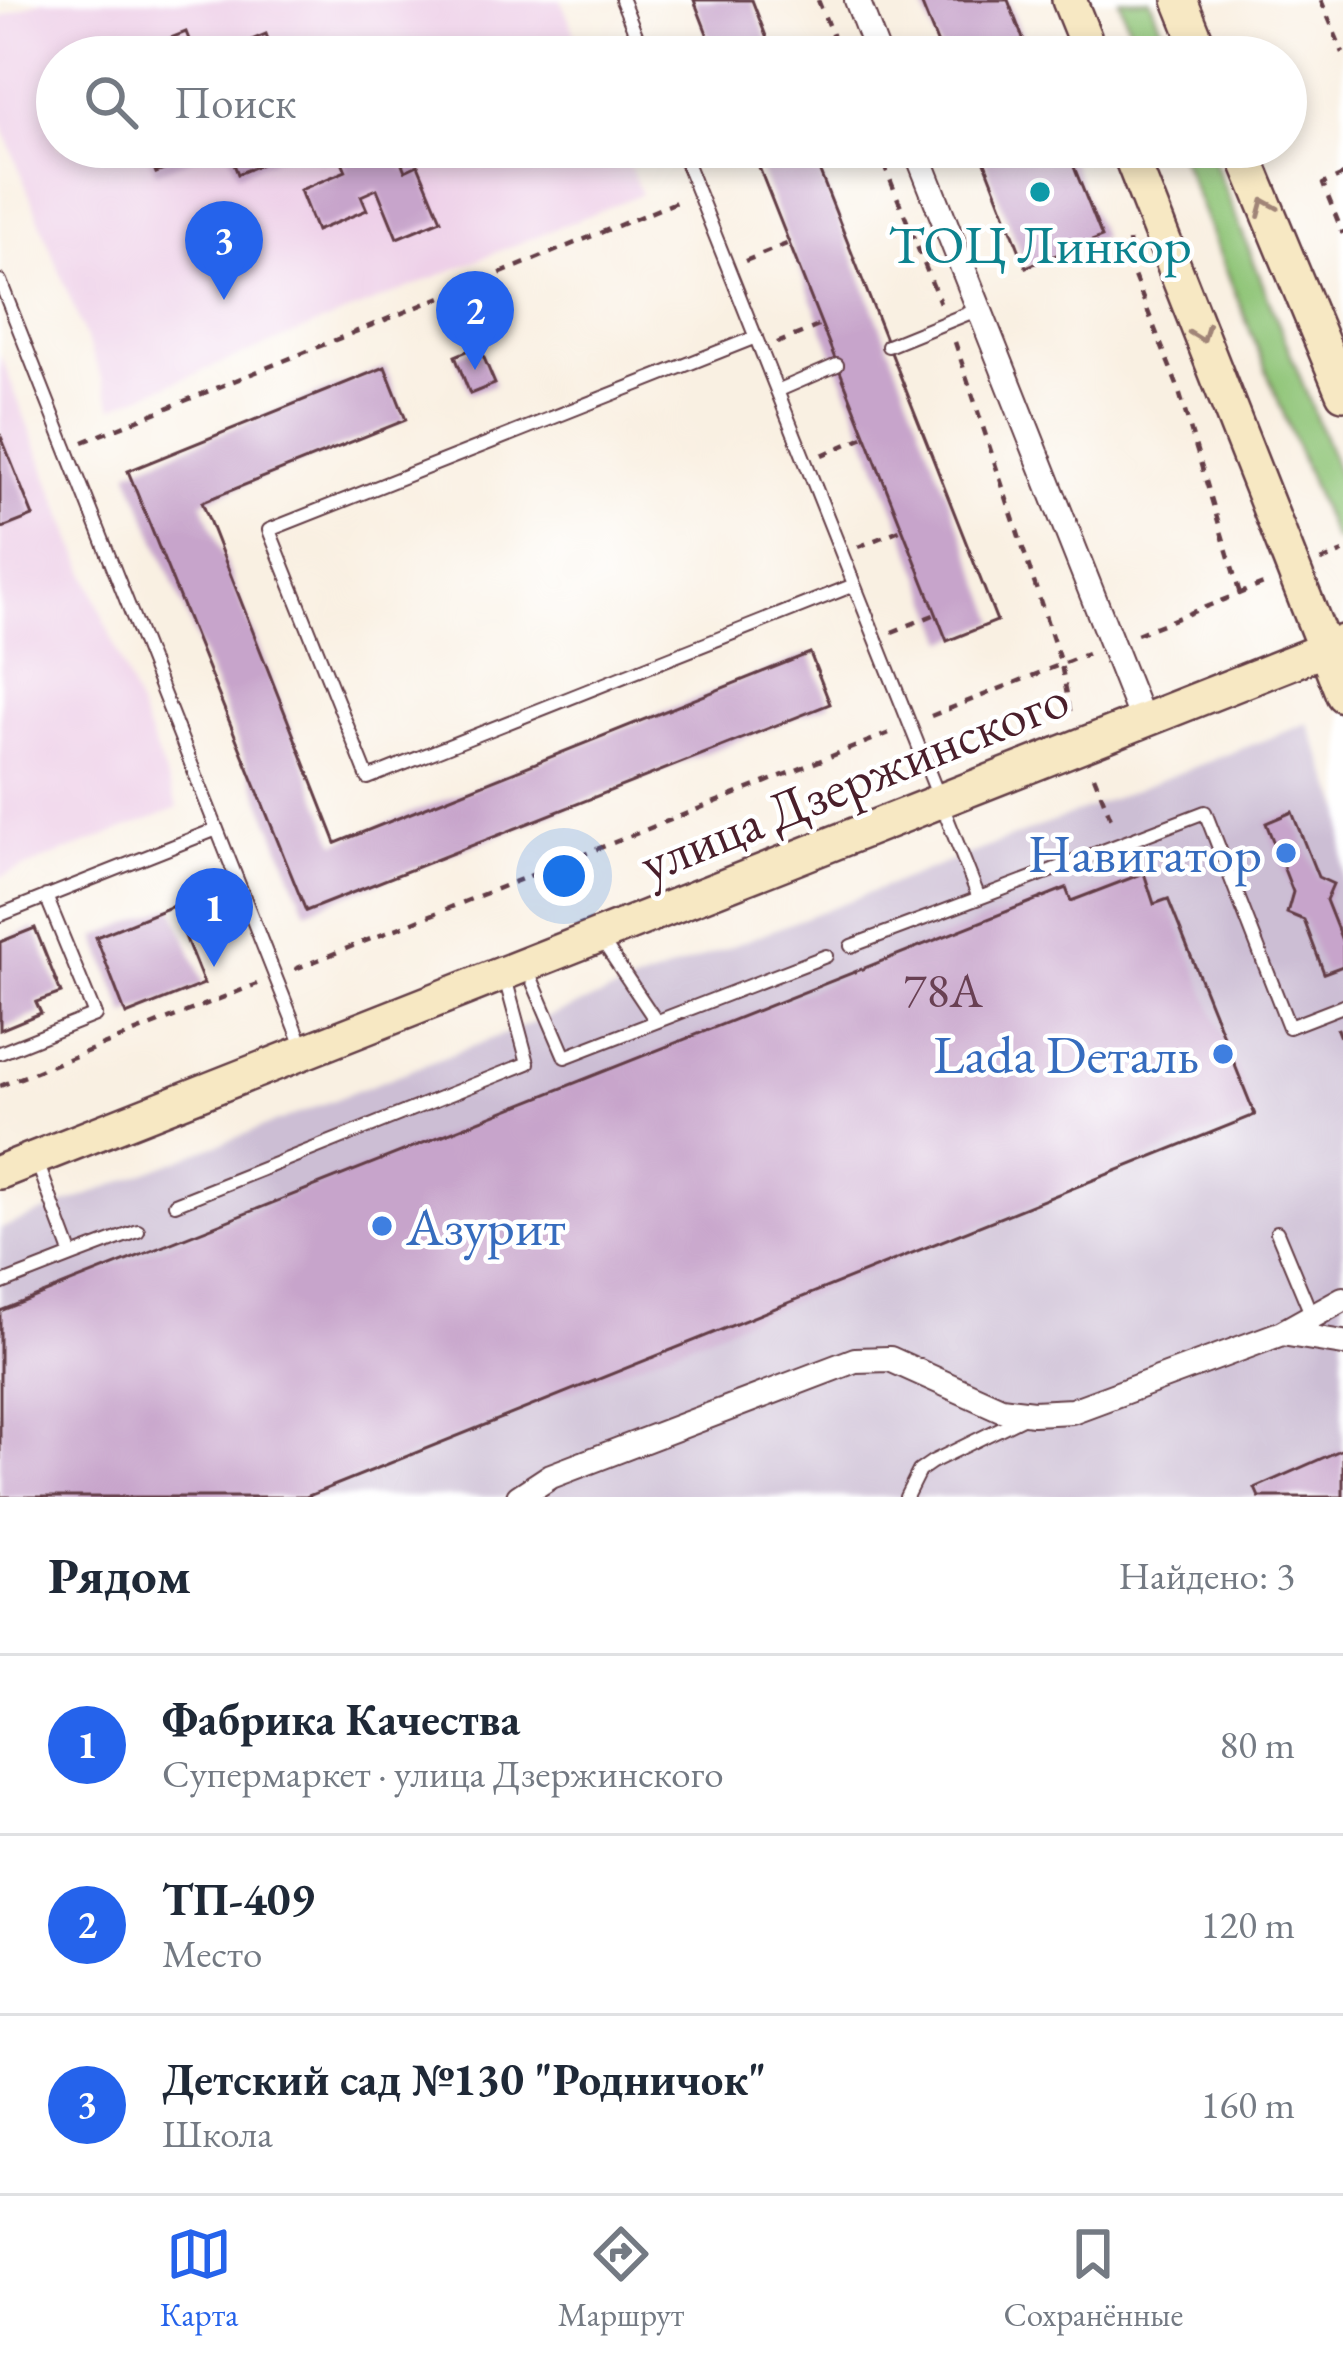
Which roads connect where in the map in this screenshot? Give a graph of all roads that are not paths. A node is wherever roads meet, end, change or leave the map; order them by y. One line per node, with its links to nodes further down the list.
1 (622, 0): 5 (lane)
2 (856, 0): 6 (street)
3 (1069, 0): 7 (main road)
4 (1180, 0): 8 (main road)
5 (637, 36)
6 (871, 36)
7 (1084, 36)
8 (1195, 36)
9 (688, 168): 15 (lane)
10 (923, 168): 14 (street)
11 (1136, 168): 21 (main road, one-way to 21)
12 (1249, 168): 19 (main road, one-way to 12)
13 (0, 280): 25 (lane)
14 (979, 309): 16 (lane); 23 (street)
15 (758, 343): 18 (lane); 20 (lane)
16 (888, 346)
17 (837, 364): 18 (lane)
18 (777, 391): 20 (lane)
19 (1343, 393)
20 (854, 585): 24 (lane)
21 (1334, 645): 22 (main road); 23 (main road, улица Дзержинского)
22 (1343, 695)
23 (1142, 720): 24 (main road, улица Дзержинского)
24 (940, 800): 27 (lane); 29 (main road, улица Дзержинского)
25 (217, 829): 26 (lane); 35 (lane)
26 (46, 896): 28 (lane); 36 (lane)
27 (979, 898): 30 (lane); 33 (lane)
28 (0, 915)
29 (598, 935): 32 (main road, улица Дзержинского); 34 (lane)
30 (851, 946)
31 (826, 956): 34 (lane)
32 (515, 969): 34 (lane); 35 (main road, улица Дзержинского); 39 (lane)
33 (1343, 1006)
34 (656, 1022)
35 (305, 1052): 37 (main road, улица Дзержинского)
36 (0, 1053)
37 (35, 1158): 38 (main road, улица Дзержинского); 42 (lane)
38 (0, 1172)
39 (175, 1204)
40 (138, 1231): 42 (lane)
41 (1277, 1232): 45 (lane)
42 (72, 1256): 43 (lane)
43 (0, 1284)
44 (1343, 1299): 45 (street)
45 (1312, 1316): 46 (street)
46 (1282, 1333): 47 (street); 48 (street)
47 (1343, 1343)
48 (1033, 1413): 49 (street); 50 (lane)
49 (519, 1497)
50 (906, 1497)

